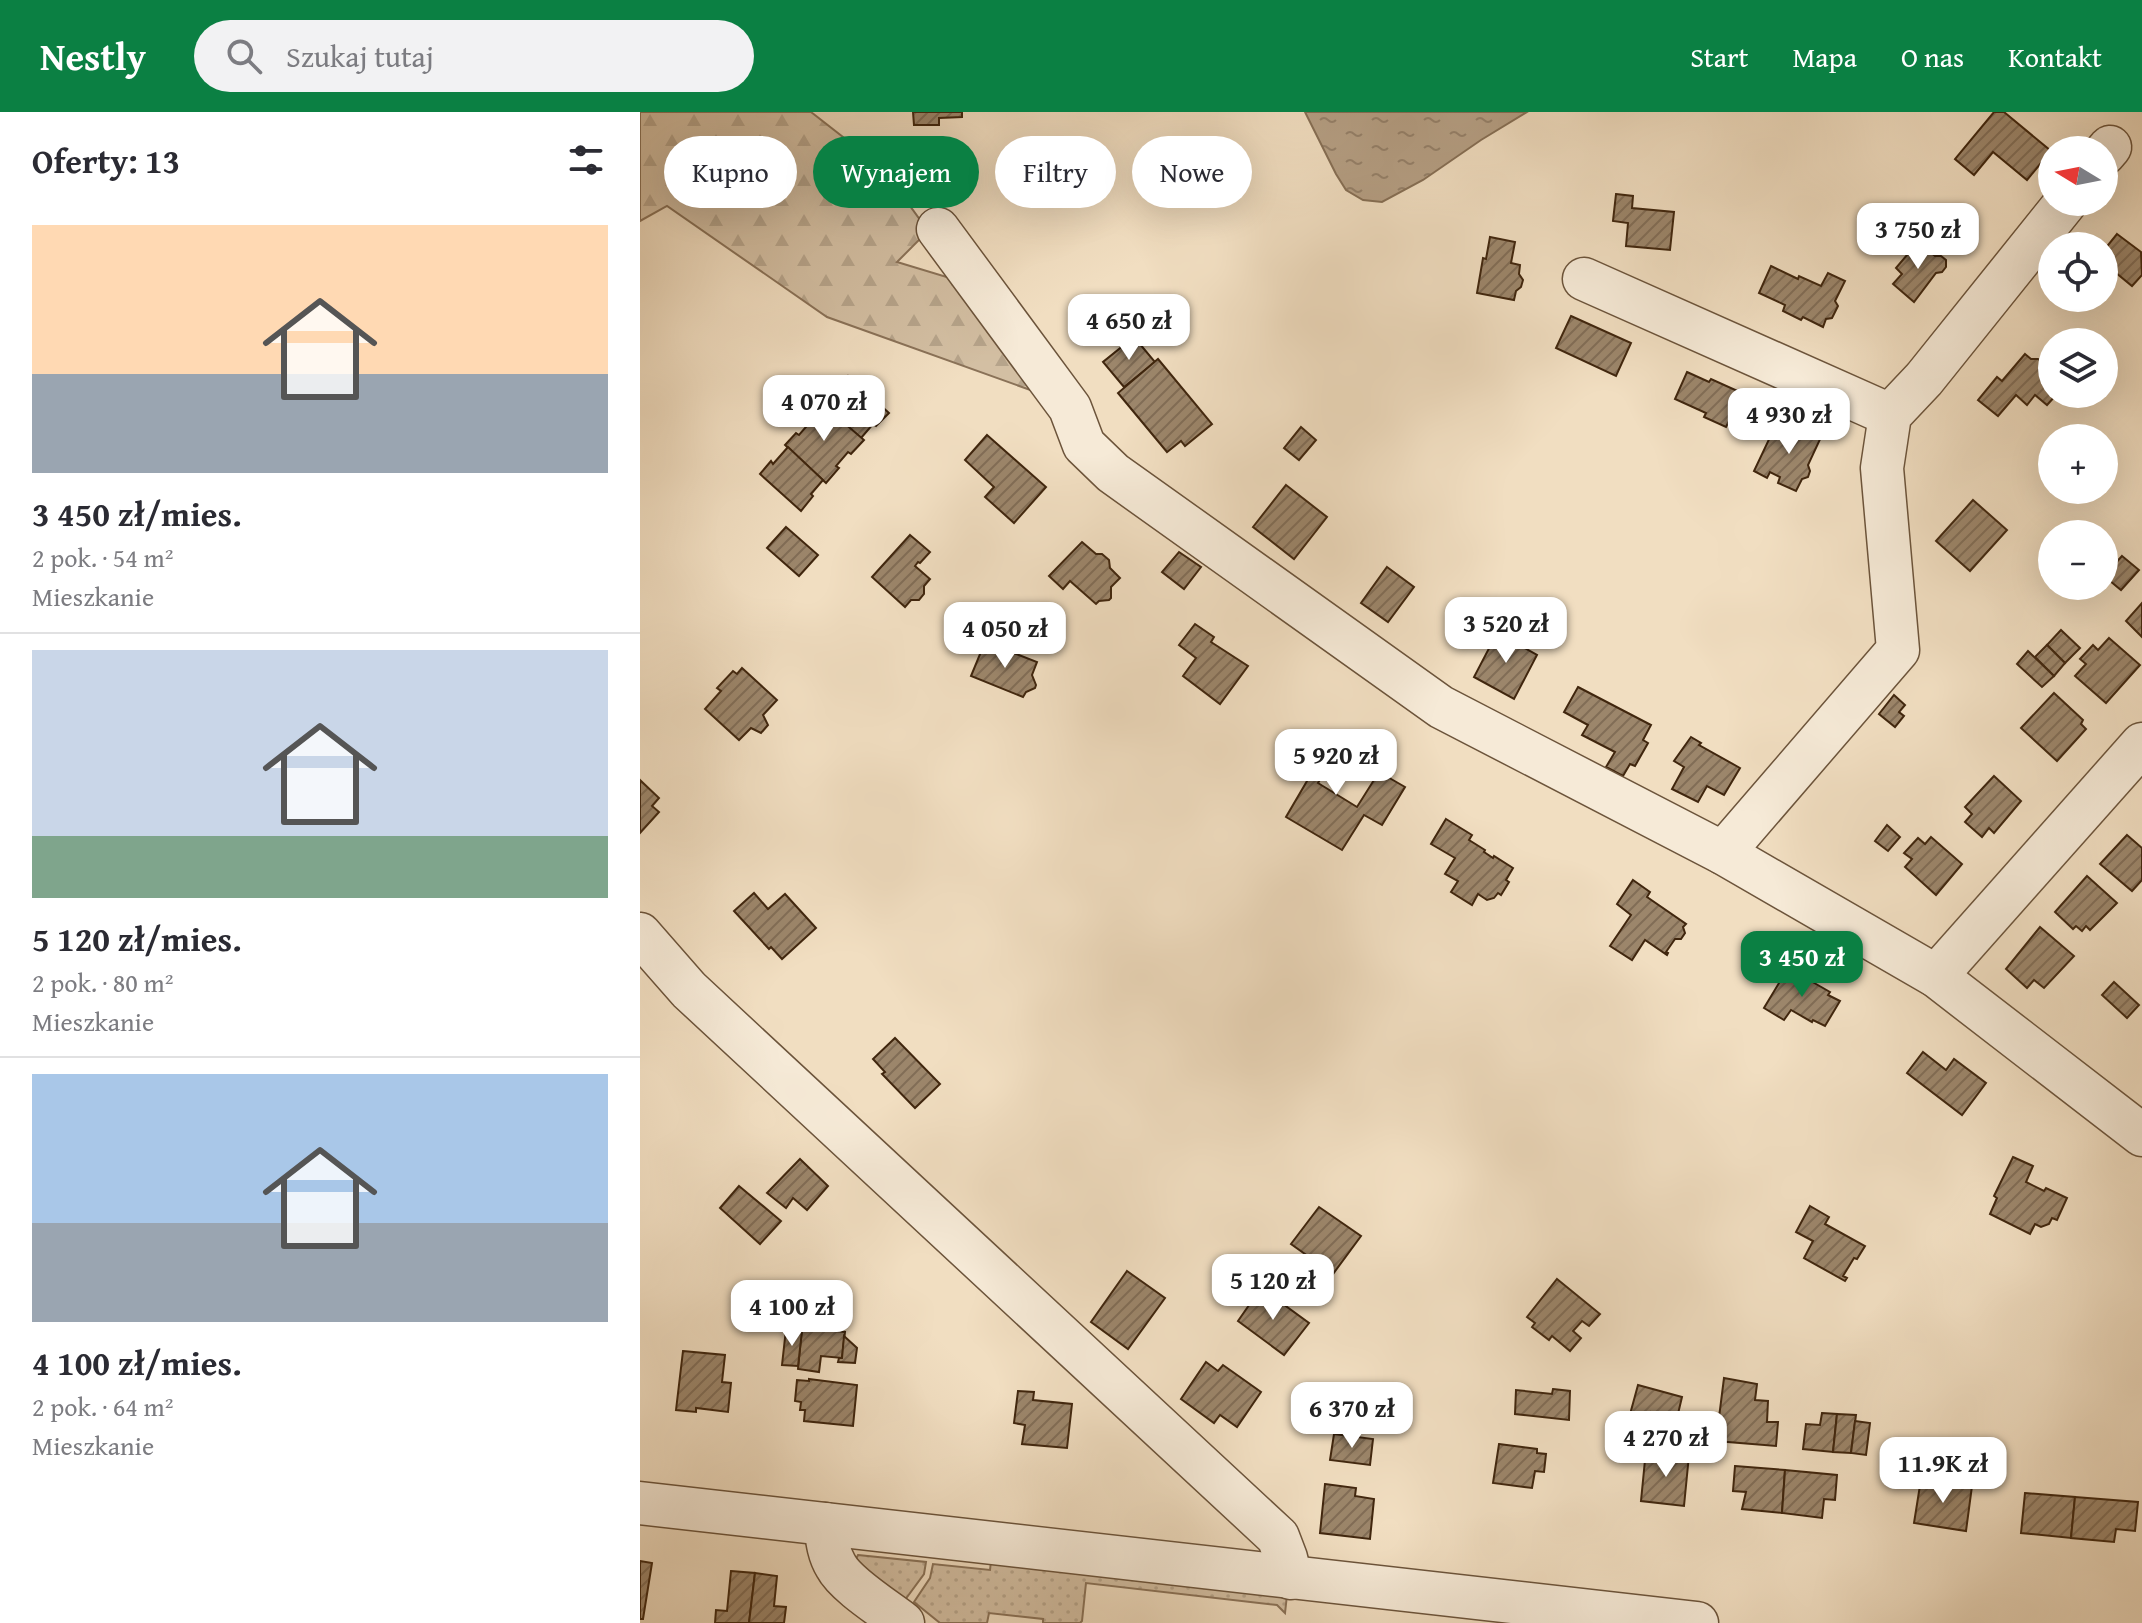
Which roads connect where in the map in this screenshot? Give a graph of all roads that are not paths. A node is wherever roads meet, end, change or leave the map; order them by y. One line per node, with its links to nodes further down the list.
1 (2055, 216): 4 (street)
2 (938, 229): 6 (street)
3 (1584, 279): 4 (street)
4 (1890, 415): 6 (street)
5 (2142, 744): 8 (street)
6 (1723, 853): 8 (street)
7 (640, 934): 12 (street)
8 (1936, 976): 9 (street)
9 (2142, 1135)
10 (640, 1503): 11 (street)
11 (825, 1524): 12 (street); 13 (street)
12 (1291, 1578): 14 (street)
13 (903, 1623)
14 (1697, 1623)

